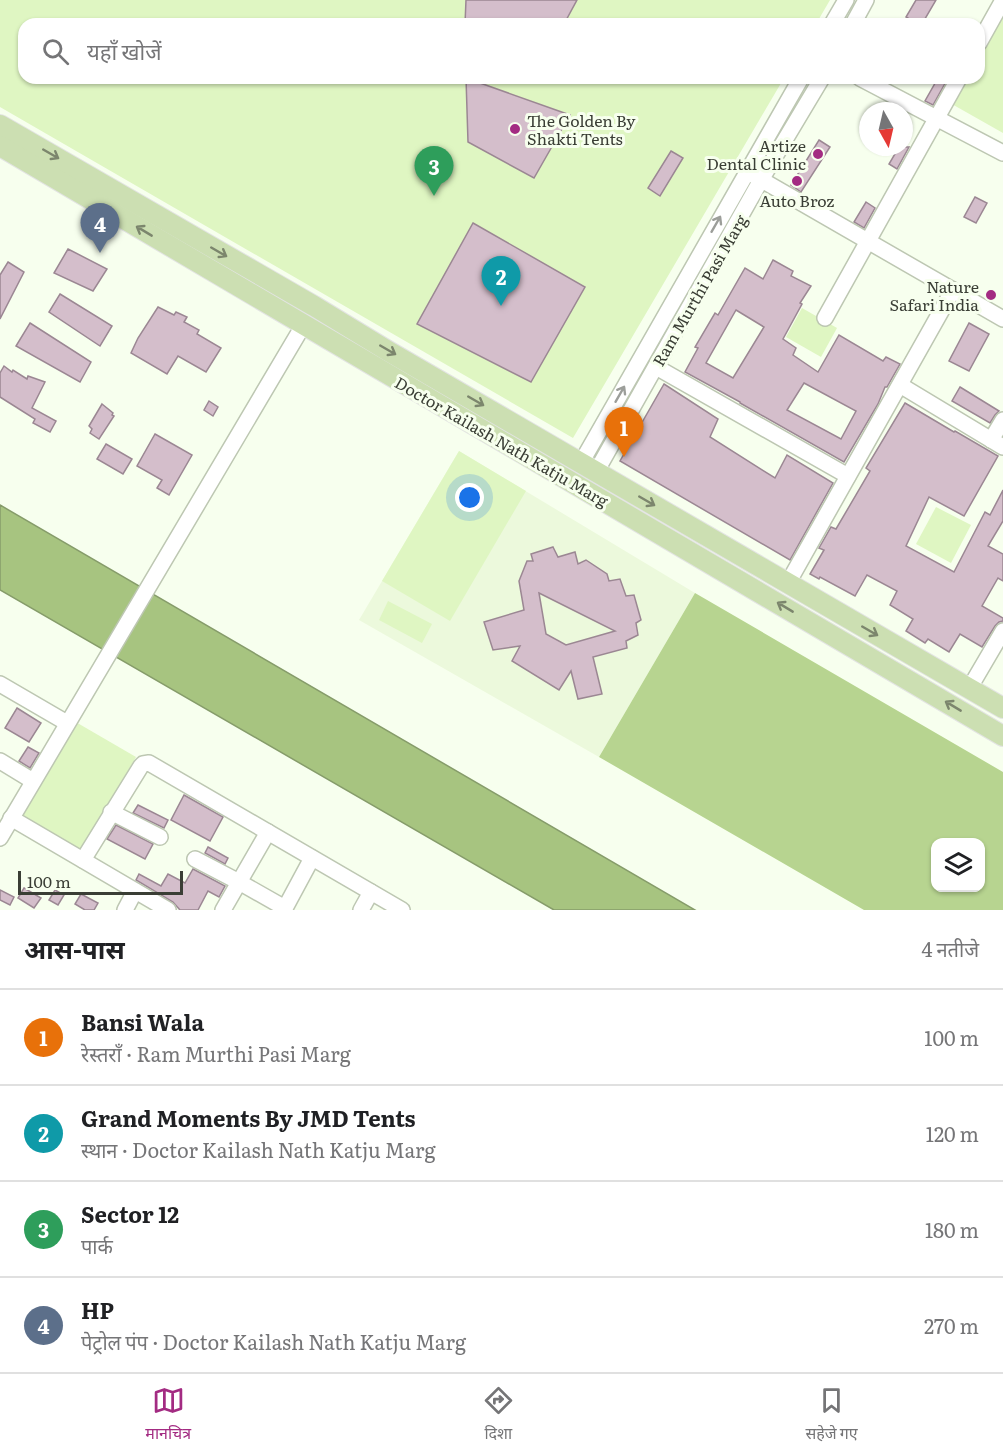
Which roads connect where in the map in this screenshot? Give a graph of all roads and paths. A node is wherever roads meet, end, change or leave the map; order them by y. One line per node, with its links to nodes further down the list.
1 (846, 0): 4 (street)
2 (866, 0): 5 (street)
3 (1003, 0): 6 (street)
4 (836, 18)
5 (856, 18)
6 (985, 32)
7 (797, 84): 15 (street, Ram Murthi Pasi Marg)
8 (818, 84): 16 (street, Ram Murthi Pasi Marg)
9 (872, 84): 11 (street)
10 (956, 84): 11 (street)
11 (937, 118): 14 (street); 17 (street)
12 (0, 125): 23 (main road, Doctor Kailash Nath Katju Marg, one-way to 23)
13 (0, 146): 21 (main road, Doctor Kailash Nath Katju Marg, one-way to 13)
14 (1003, 153)
15 (746, 171): 16 (street); 28 (street, Ram Murthi Pasi Marg, one-way to 15)
16 (761, 180): 17 (street); 22 (street, Ram Murthi Pasi Marg)
17 (868, 242): 18 (street); 19 (street)
18 (953, 290): 20 (street); 24 (street)
19 (825, 318)
20 (1003, 319)
21 (304, 324): 25 (main road, Doctor Kailash Nath Katju Marg); 37 (street)
22 (656, 367): 28 (street, Ram Murthi Pasi Marg); 29 (street)
23 (425, 372): 25 (main road); 28 (main road, Doctor Kailash Nath Katju Marg, one-way to 28)
24 (900, 385): 27 (street); 29 (street)
25 (415, 390): 32 (main road, Doctor Kailash Nath Katju Marg, one-way to 25)
26 (1003, 420): 27 (street)
27 (997, 444)
28 (588, 467): 30 (main road, Doctor Kailash Nath Katju Marg, one-way to 30)
29 (848, 476): 30 (street)
30 (788, 583): 31 (main road, Doctor Kailash Nath Katju Marg)
31 (834, 610): 32 (main road); 35 (main road, Doctor Kailash Nath Katju Marg, one-way to 35)
32 (822, 630): 38 (main road, Doctor Kailash Nath Katju Marg, one-way to 32)
33 (1003, 631): 35 (street)
34 (0, 684): 37 (street)
35 (969, 689): 36 (main road, Doctor Kailash Nath Katju Marg)
36 (1003, 708)
37 (67, 723): 40 (street)
38 (1003, 736)
39 (0, 761): 40 (street)
40 (33, 781): 42 (street)
41 (111, 812): 43 (street); 45 (street); 48 (street)
42 (11, 819): 44 (street); 48 (street)
43 (268, 832): 46 (street); 49 (street)
44 (1, 835)
45 (160, 837)
46 (312, 858): 51 (street); 52 (street)
47 (195, 859): 49 (street)
48 (83, 860): 50 (street)
49 (239, 882): 52 (street); 55 (street)
50 (135, 891): 53 (street); 54 (street)
51 (371, 892): 56 (street); 57 (street)
52 (284, 909)
53 (125, 910)
54 (168, 910)
55 (223, 910)
56 (361, 910)
57 (402, 910)

